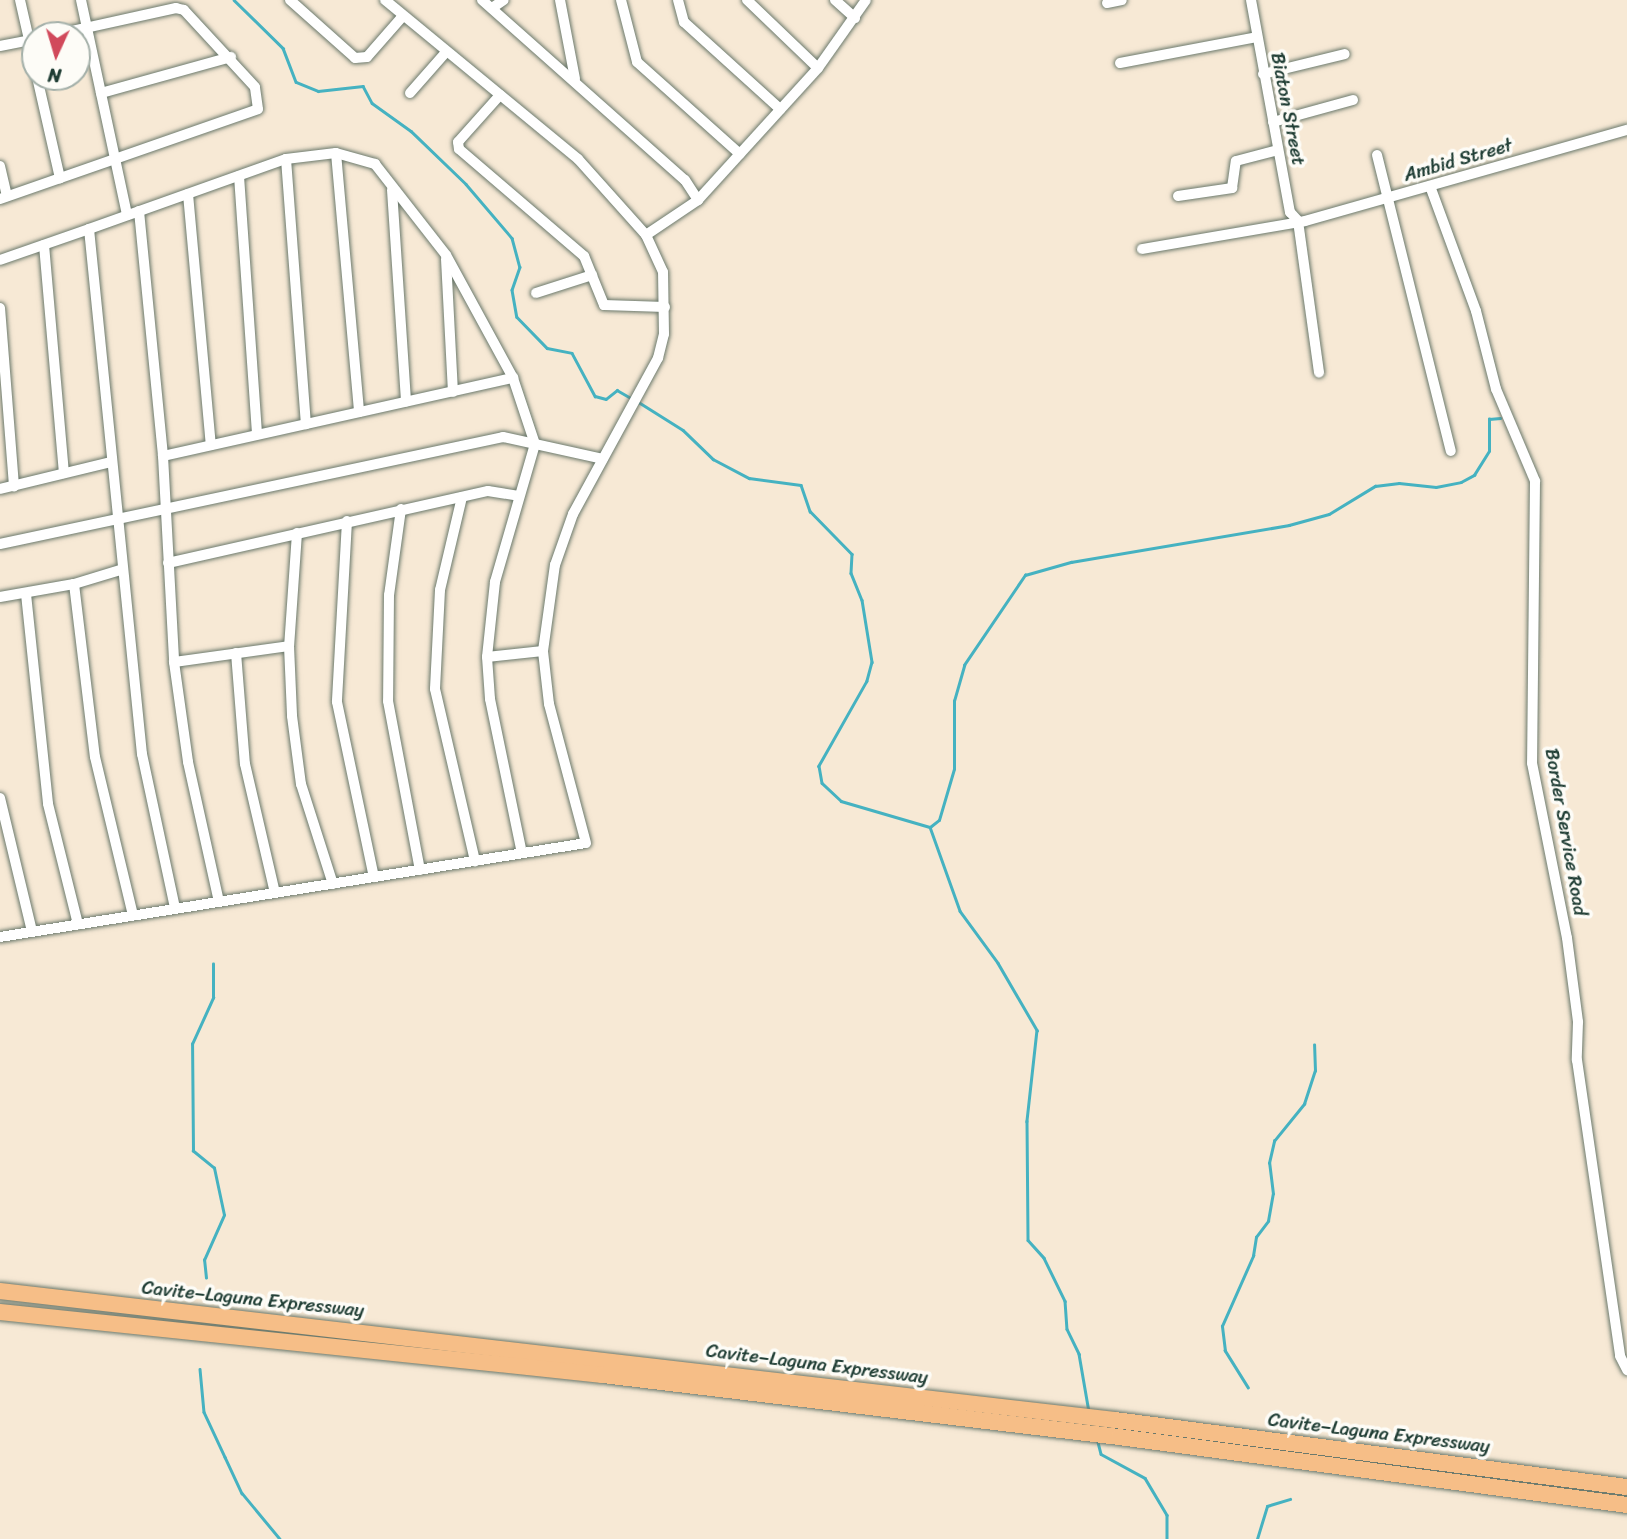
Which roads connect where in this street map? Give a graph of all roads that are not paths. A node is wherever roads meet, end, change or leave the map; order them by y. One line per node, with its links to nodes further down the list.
1 (20, 0): 19 (street)
2 (81, 0): 20 (street)
3 (290, 0): 17 (street)
4 (385, 0): 17 (street)
5 (482, 0): 16 (street)
6 (504, 0): 16 (street)
7 (560, 0): 32 (street)
8 (621, 0): 43 (street)
9 (678, 0): 38 (street)
10 (747, 0): 30 (street)
11 (835, 0): 18 (street)
12 (866, 0): 18 (street)
13 (1122, 0): 15 (street)
14 (1251, 0): 22 (street, Biaton Street)
15 (1107, 3)
16 (492, 8): 32 (street)
17 (402, 17): 26 (street)
18 (855, 18): 30 (street)
19 (26, 21)
20 (86, 21)
21 (91, 26): 28 (street)
22 (1256, 37): 29 (street); 31 (street, Biaton Street)
23 (21, 42): 24 (street)
24 (0, 46)
25 (91, 46): 34 (street)
26 (446, 52): 35 (street); 36 (street)
27 (1345, 54): 31 (street)
28 (231, 57): 34 (street); 45 (street)
29 (1121, 63)
30 (818, 68): 38 (street)
31 (1263, 74): 39 (street, Biaton Street)
32 (575, 79): 55 (street)
33 (40, 91): 49 (street)
34 (101, 93): 45 (street)
35 (411, 93)
36 (500, 95): 61 (street); 66 (street)
37 (1353, 100): 39 (street)
38 (780, 109): 43 (street)
39 (1272, 122): 41 (street, Biaton Street)
40 (1627, 130): 50 (street, Ambid Street)
41 (1278, 150): 53 (street); 59 (street, Biaton Street)
42 (336, 153): 46 (street); 51 (street); 74 (street)
43 (740, 154): 55 (street)
44 (1377, 155): 56 (street)
45 (114, 157): 49 (street); 58 (street)
46 (286, 159): 48 (street); 75 (street)
47 (0, 166): 54 (street)
48 (239, 176): 52 (street); 76 (street)
49 (60, 177): 54 (street)
50 (1430, 186): 56 (street, Ambid Street); 120 (street, Border Service Road)
51 (392, 190): 64 (street); 73 (street)
52 (187, 194): 57 (street); 77 (street)
53 (1178, 196)
54 (3, 198)
55 (698, 200): 61 (street)
56 (1387, 200): 59 (street, Ambid Street); 79 (street)
57 (139, 211): 58 (street); 80 (street)
58 (127, 215): 60 (street)
59 (1298, 222): 63 (street, Ambid Street); 70 (street, Biaton Street)
60 (89, 229): 62 (street); 82 (street)
61 (646, 235): 68 (street)
62 (44, 245): 65 (street); 83 (street)
63 (1142, 249)
64 (446, 255): 71 (street); 72 (street)
65 (0, 260)
66 (592, 275): 67 (street); 68 (street)
67 (536, 293)
68 (665, 307): 81 (street)
69 (0, 308): 84 (street)
70 (1319, 373)
71 (513, 378): 72 (street); 78 (street)
72 (453, 392): 73 (street)
73 (406, 402): 74 (street)
74 (359, 412): 75 (street)
75 (306, 424): 76 (street)
76 (257, 434): 77 (street)
77 (211, 444): 80 (street)
78 (535, 444): 81 (street); 87 (street); 88 (street)
79 (1451, 451)
80 (163, 456): 88 (street)
81 (603, 459): 100 (street)
82 (111, 462): 83 (street); 90 (street)
83 (64, 473): 84 (street)
84 (14, 486): 85 (street)
85 (0, 489)
86 (462, 496): 87 (street); 89 (street); 106 (street)
87 (519, 496): 102 (street)
88 (166, 508): 90 (street); 94 (street)
89 (401, 509): 91 (street); 107 (street)
90 (115, 517): 93 (street); 95 (street)
91 (347, 521): 92 (street); 108 (street)
92 (297, 533): 94 (street); 99 (street)
93 (0, 544)
94 (168, 563): 103 (street)
95 (120, 570): 96 (street); 112 (street)
96 (74, 584): 97 (street); 113 (street)
97 (26, 594): 98 (street); 114 (street)
98 (0, 597)
99 (289, 646): 101 (street); 109 (street)
100 (543, 651): 102 (street); 105 (street)
101 (236, 653): 103 (street); 110 (street)
102 (487, 657): 105 (street)
103 (174, 662): 111 (street)
104 (0, 798): 115 (street)
105 (522, 853): 106 (street)
106 (474, 861): 107 (street)
107 (420, 870): 108 (street)
108 (374, 877): 109 (street)
109 (333, 884): 110 (street)
110 (275, 893): 111 (street)
111 (219, 902): 112 (street)
112 (175, 908): 113 (street)
113 (133, 915): 114 (street)
114 (78, 924): 115 (street)
115 (32, 931): 116 (street)
116 (0, 937)
117 (0, 1291): 119 (highway, Cavite–Laguna Expressway)
118 (0, 1312): 119 (highway, Cavite–Laguna Expressway)
119 (604, 1367): 121 (highway, Cavite–Laguna Expressway)
120 (1627, 1370)
121 (633, 1371): 122 (highway, Cavite–Laguna Expressway); 123 (highway, Cavite–Laguna Expressway)
122 (1627, 1487)
123 (1627, 1505)

